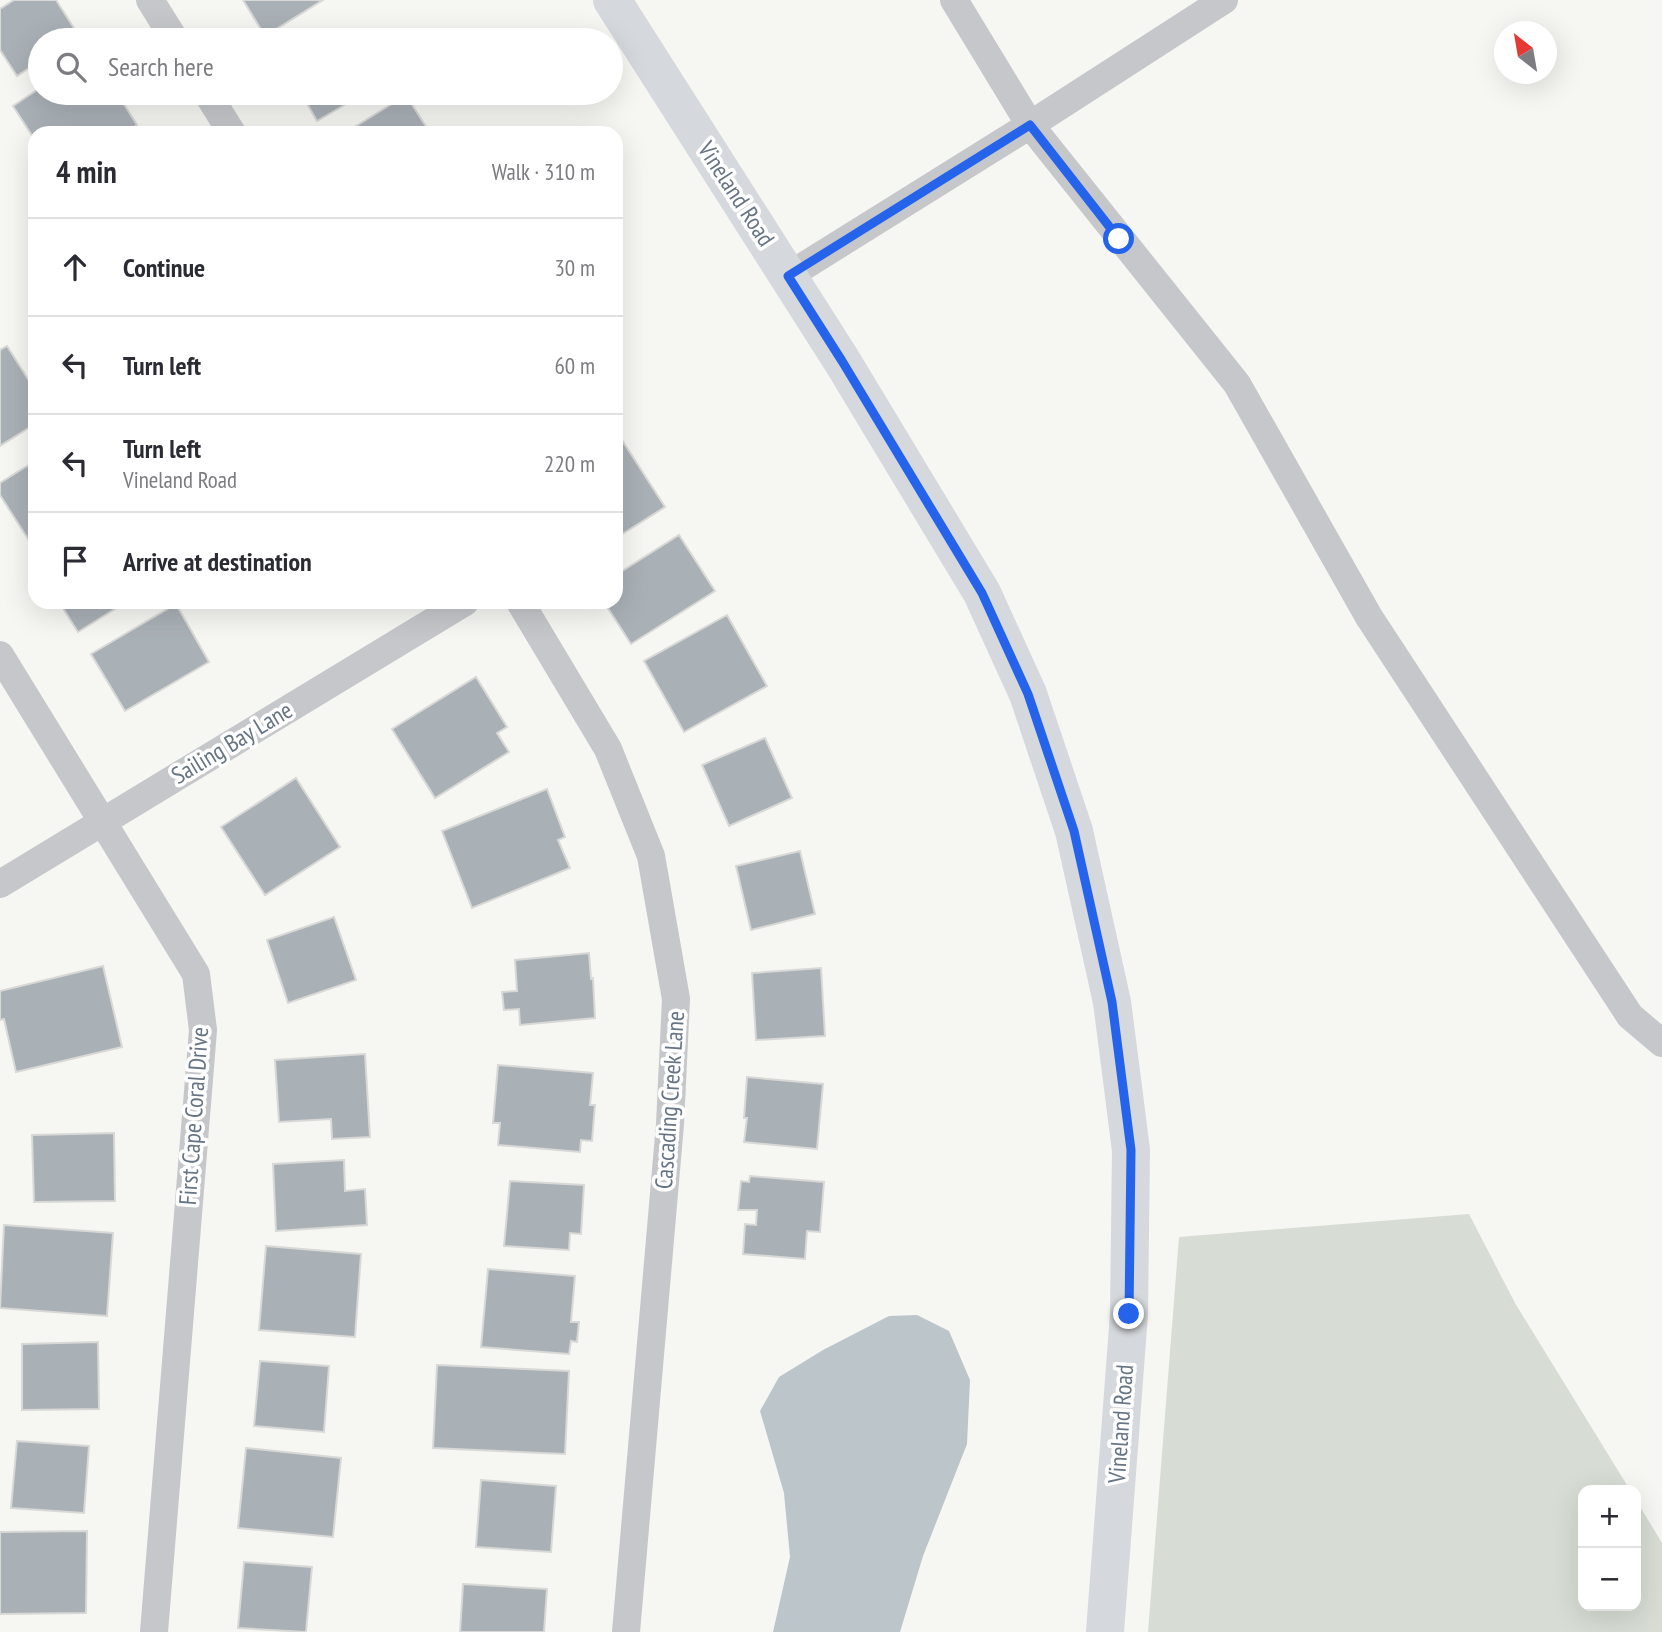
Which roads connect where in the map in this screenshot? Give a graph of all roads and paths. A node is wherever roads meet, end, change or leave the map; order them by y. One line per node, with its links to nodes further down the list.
1 (150, 0): 5 (street)
2 (612, 0): 9 (main road, Vineland Road)
3 (954, 0): 7 (street)
4 (1224, 0): 7 (street)
5 (168, 28)
6 (214, 105): 8 (street)
7 (1030, 125): 9 (street); 15 (street)
8 (228, 126)
9 (788, 276): 18 (main road, Vineland Road)
10 (453, 609): 13 (street, Sailing Bay Lane)
11 (524, 609): 17 (street, Cascading Creek Lane)
12 (0, 655): 13 (street, First Cape Coral Drive)
13 (102, 822): 14 (street, Sailing Bay Lane); 16 (street, First Cape Coral Drive)
14 (0, 884)
15 (1662, 1043)
16 (154, 1632)
17 (626, 1632)
18 (1105, 1632)

